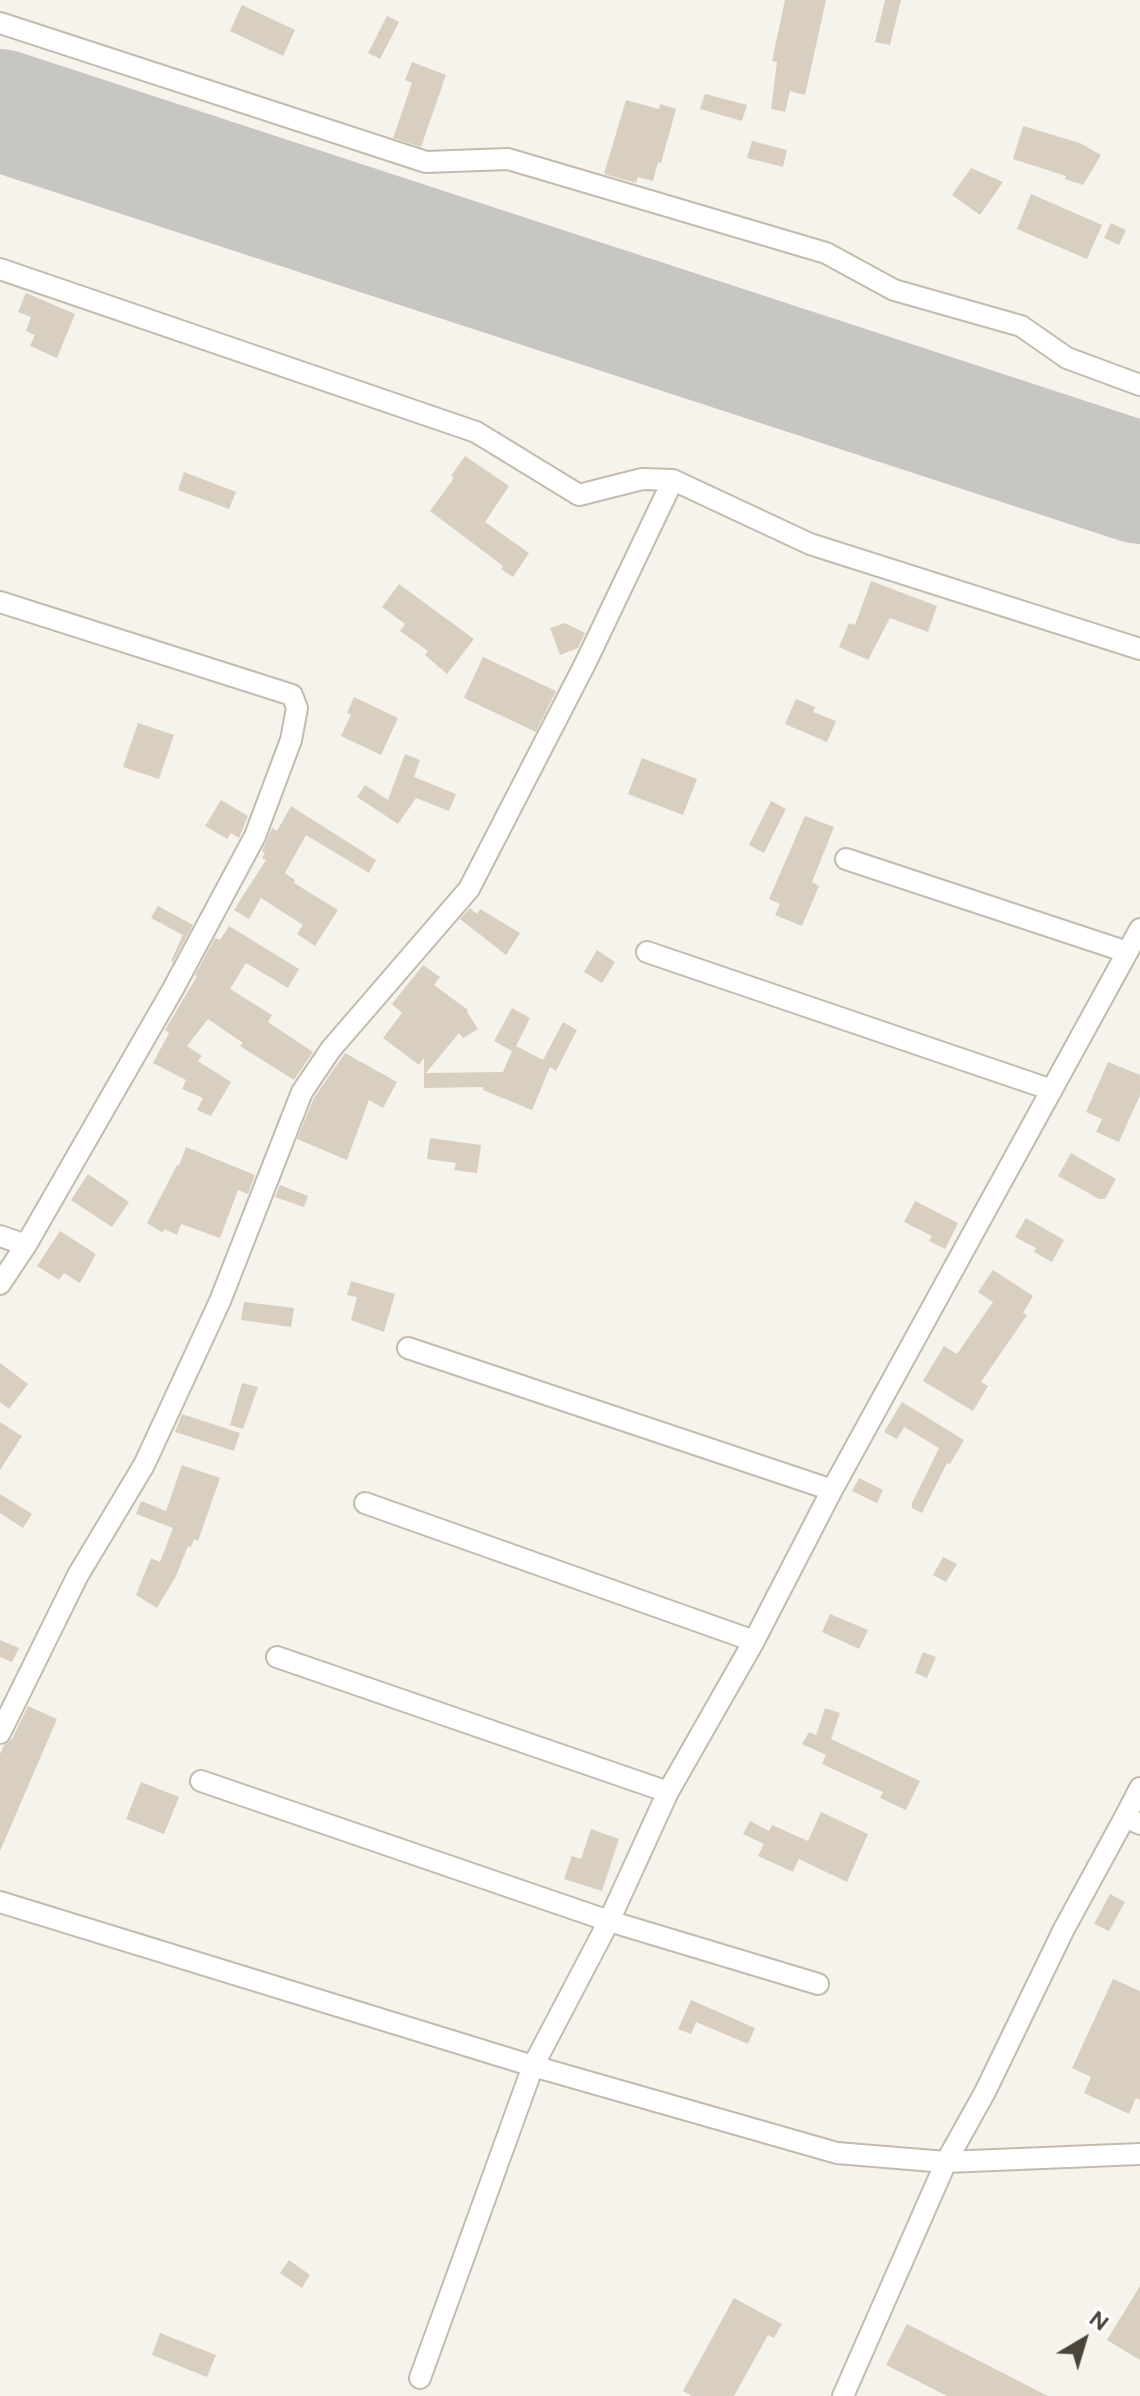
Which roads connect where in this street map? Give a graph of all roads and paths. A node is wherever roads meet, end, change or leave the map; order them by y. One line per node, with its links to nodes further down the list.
1 (0, 23): 3 (street)
2 (0, 269): 4 (street)
3 (1140, 385)
4 (673, 480): 6 (street); 20 (street)
5 (0, 602): 13 (street)
6 (1140, 649)
7 (846, 859): 10 (street)
8 (1140, 929): 10 (street)
9 (647, 952): 11 (street)
10 (1127, 952): 11 (street)
11 (1052, 1090): 16 (street)
12 (0, 1236): 13 (street)
13 (26, 1245): 14 (street)
14 (0, 1284)
15 (408, 1348): 16 (street)
16 (832, 1490): 18 (street)
17 (365, 1503): 18 (street)
18 (754, 1641): 23 (street)
19 (277, 1657): 23 (street)
20 (0, 1733)
21 (201, 1781): 26 (street)
22 (1140, 1788): 24 (street)
23 (668, 1792): 26 (street)
24 (1133, 1820): 30 (street)
25 (0, 1902): 28 (street)
26 (609, 1921): 27 (street); 28 (street)
27 (818, 1984)
28 (533, 2066): 30 (street); 31 (street)
29 (1140, 2154): 30 (street)
30 (946, 2162): 32 (street)
31 (420, 2378)
32 (843, 2396)

